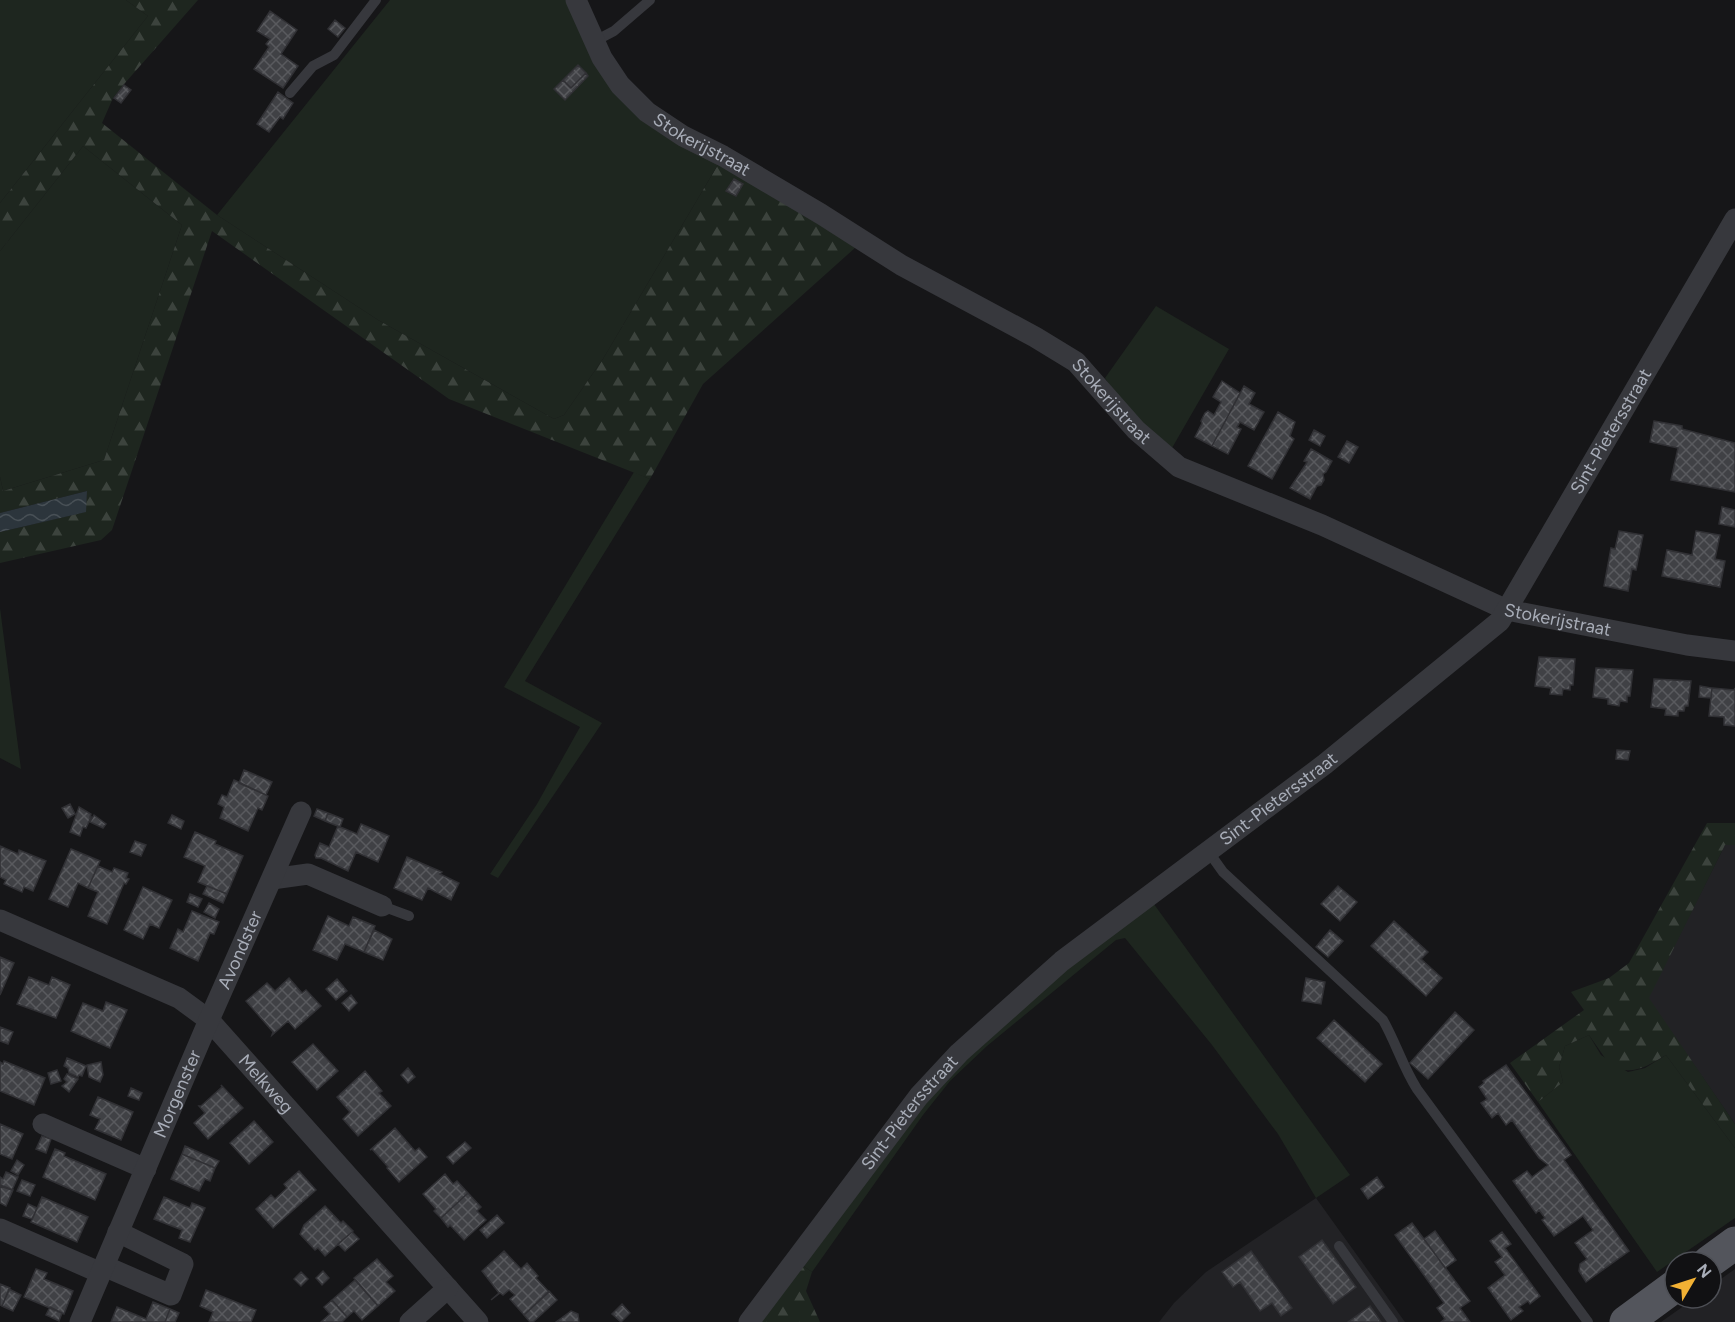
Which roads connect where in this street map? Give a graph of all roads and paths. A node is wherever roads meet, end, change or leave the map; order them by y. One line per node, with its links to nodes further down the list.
1 (376, 0): 5 (lane)
2 (576, 0): 4 (street, Stokerijstraat)
3 (650, 0): 4 (lane)
4 (594, 41): 7 (street, Stokerijstraat)
5 (290, 93)
6 (1735, 219): 7 (street, Sint-Pietersstraat)
7 (1507, 610): 8 (street, Stokerijstraat); 10 (street, Sint-Pietersstraat)
8 (1735, 651)
9 (301, 812): 11 (street, Avondster)
10 (1208, 851): 27 (street, Sint-Pietersstraat); 29 (lane)
11 (272, 879): 12 (street); 15 (street, Avondster)
12 (382, 906): 13 (lane)
13 (409, 916)
14 (0, 920): 15 (street, Melkweg)
15 (209, 1020): 17 (street, Morgenster); 22 (street, Melkweg)
16 (43, 1125): 17 (street)
17 (146, 1169): 19 (street, Morgenster)
18 (0, 1229): 21 (street)
19 (118, 1232): 21 (street, Morgenster); 21 (street)
20 (1339, 1246): 28 (lane)
21 (103, 1269): 24 (street, Morgenster)
22 (448, 1288): 25 (street); 26 (street, Melkweg)
23 (1663, 1295): 30 (main road)
24 (80, 1322)
25 (410, 1322)
26 (478, 1322)
27 (749, 1322)
28 (1393, 1322)
29 (1588, 1322)
30 (1626, 1322)

